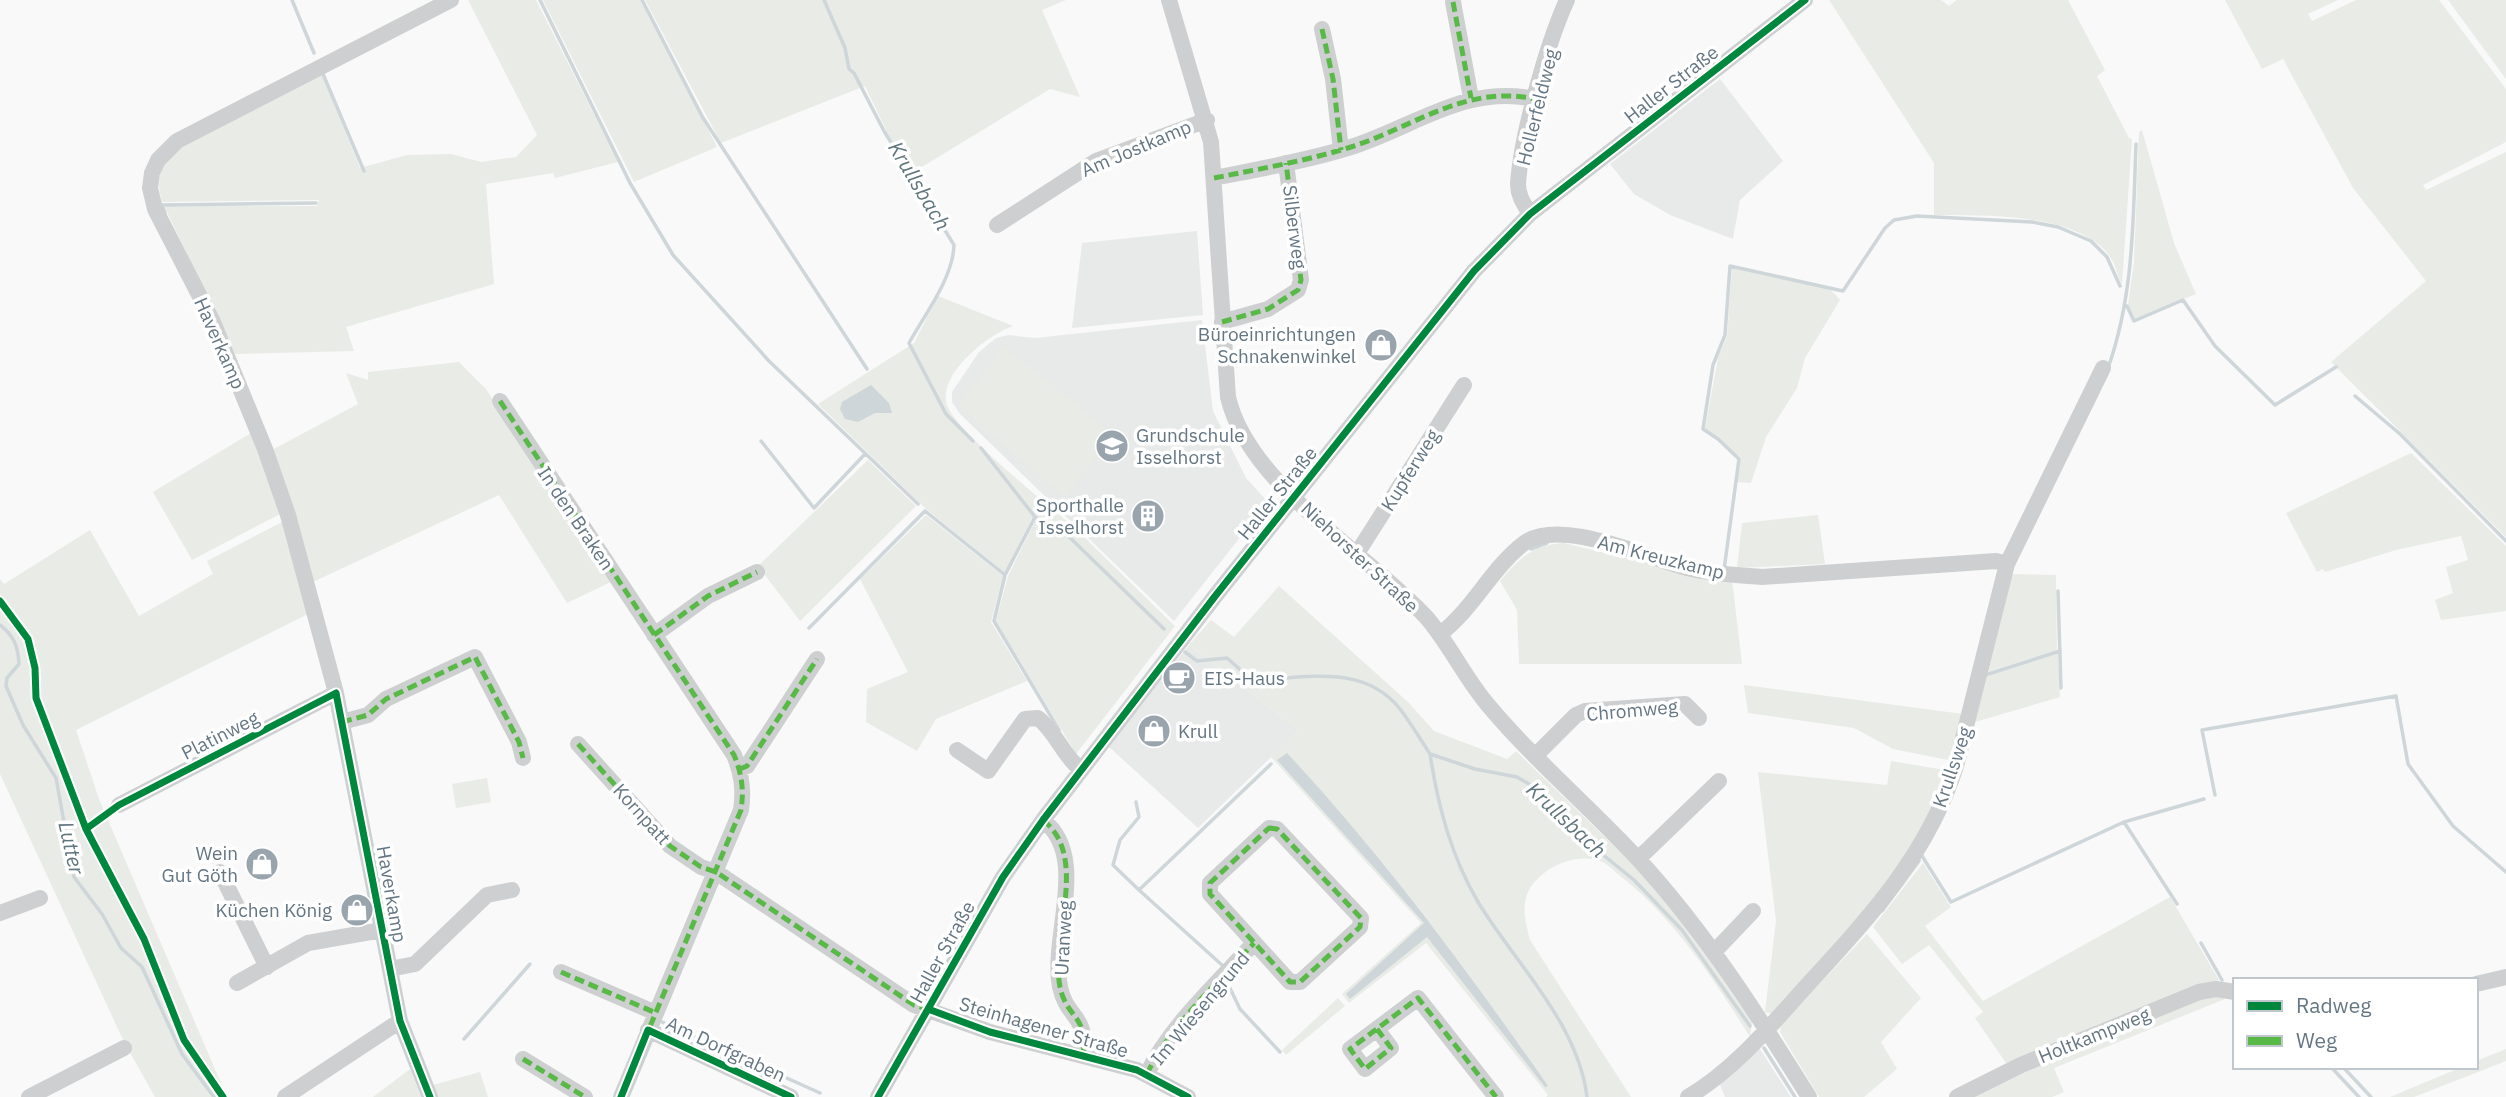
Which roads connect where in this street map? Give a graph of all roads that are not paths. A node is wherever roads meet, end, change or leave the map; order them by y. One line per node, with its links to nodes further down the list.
1 (451, 0): 26 (street, Haverkamp)
2 (1169, 0): 9 (street, Niehorster Straße)
3 (1567, 0): 8 (street, Hollerfeldweg)
4 (1805, 0): 13 (street, Haller Straße)
5 (1453, 2): 7 (street)
6 (1322, 29): 10 (street)
7 (1471, 98): 8 (street, Silberweg); 10 (street, Silberweg)
8 (1535, 99): 13 (street, Hollerfeldweg)
9 (1207, 120): 12 (street, Niehorster Straße); 14 (street, Am Jostkamp)
10 (1341, 150): 11 (street, Silberweg)
11 (1286, 163): 12 (street, Silberweg); 15 (street, Silberweg)
12 (1214, 178): 15 (street, Niehorster Straße)
13 (1530, 214): 19 (street, Haller Straße)
14 (997, 225)
15 (1222, 322): 19 (street, Niehorster Straße)
16 (2103, 368): 21 (street, Krullsweg)
17 (1464, 386): 20 (street, Kupferweg)
18 (500, 401): 24 (street, In den Braken)
19 (1295, 496): 20 (street, Niehorster Straße); 34 (street, Haller Straße)
20 (1356, 555): 23 (street, Niehorster Straße)
21 (2007, 564): 23 (street, Am Kreuzkamp); 60 (street, Krullsweg)
22 (757, 572): 24 (street)
23 (1440, 634): 31 (street, Niehorster Straße)
24 (654, 635): 33 (street, In den Braken)
25 (817, 659): 33 (street)
26 (336, 693): 28 (street, Haverkamp); 36 (street, Platinweg)
27 (1699, 718): 31 (street, Chromweg)
28 (342, 722): 32 (street); 45 (street, Haverkamp)
29 (578, 744): 40 (street, Kornpatt)
30 (957, 750): 34 (street)
31 (1535, 756): 38 (street, Niehorster Straße)
32 (523, 758)
33 (740, 769): 40 (street, In den Braken)
34 (1080, 769): 37 (street, Haller Straße)
35 (1719, 781): 38 (street)
36 (119, 805)
37 (1043, 820): 55 (street, Haller Straße); 62 (street, Uranweg)
38 (1639, 859): 47 (street, Niehorster Straße)
39 (220, 872): 48 (street)
40 (716, 872): 55 (street); 56 (street, In den Braken)
41 (512, 890): 49 (street)
42 (40, 898): 44 (street)
43 (1753, 911): 47 (street)
44 (0, 913)
45 (382, 930): 48 (street); 49 (street, Haverkamp)
46 (1254, 943): 46 (street, Im Wiesengrund); 64 (street, Im Wiesengrund)
47 (1714, 952): 60 (street, Niehorster Straße)
48 (267, 967): 52 (street)
49 (390, 970): 57 (street, Haverkamp)
50 (561, 972): 56 (street, Am Dorfgraben)
51 (2506, 977): 53 (street)
52 (237, 983)
53 (2478, 984)
54 (2233, 992): 76 (street, Holtkampweg)
55 (928, 1009): 62 (street, Steinhagener Straße); 71 (street, Haller Straße)
56 (656, 1013): 59 (street, In den Braken)
57 (400, 1021): 66 (street); 67 (street, Haverkamp)
58 (1377, 1029): 73 (street)
59 (648, 1030): 69 (street, In den Braken); 70 (street, Am Dorfgraben)
60 (1767, 1030): 74 (street, Krullsweg); 75 (street, Niehorster Straße)
61 (124, 1048): 65 (street)
62 (1083, 1056): 64 (street, Steinhagener Straße)
63 (523, 1059): 68 (street)
64 (1147, 1074): 72 (street, Steinhagener Straße)
65 (29, 1097)
66 (285, 1097)
67 (430, 1097)
68 (585, 1097)
69 (621, 1097)
70 (791, 1097)
71 (878, 1097)
72 (1188, 1097)
73 (1496, 1097)
74 (1688, 1097)
75 (1809, 1097)
76 (1957, 1097)

